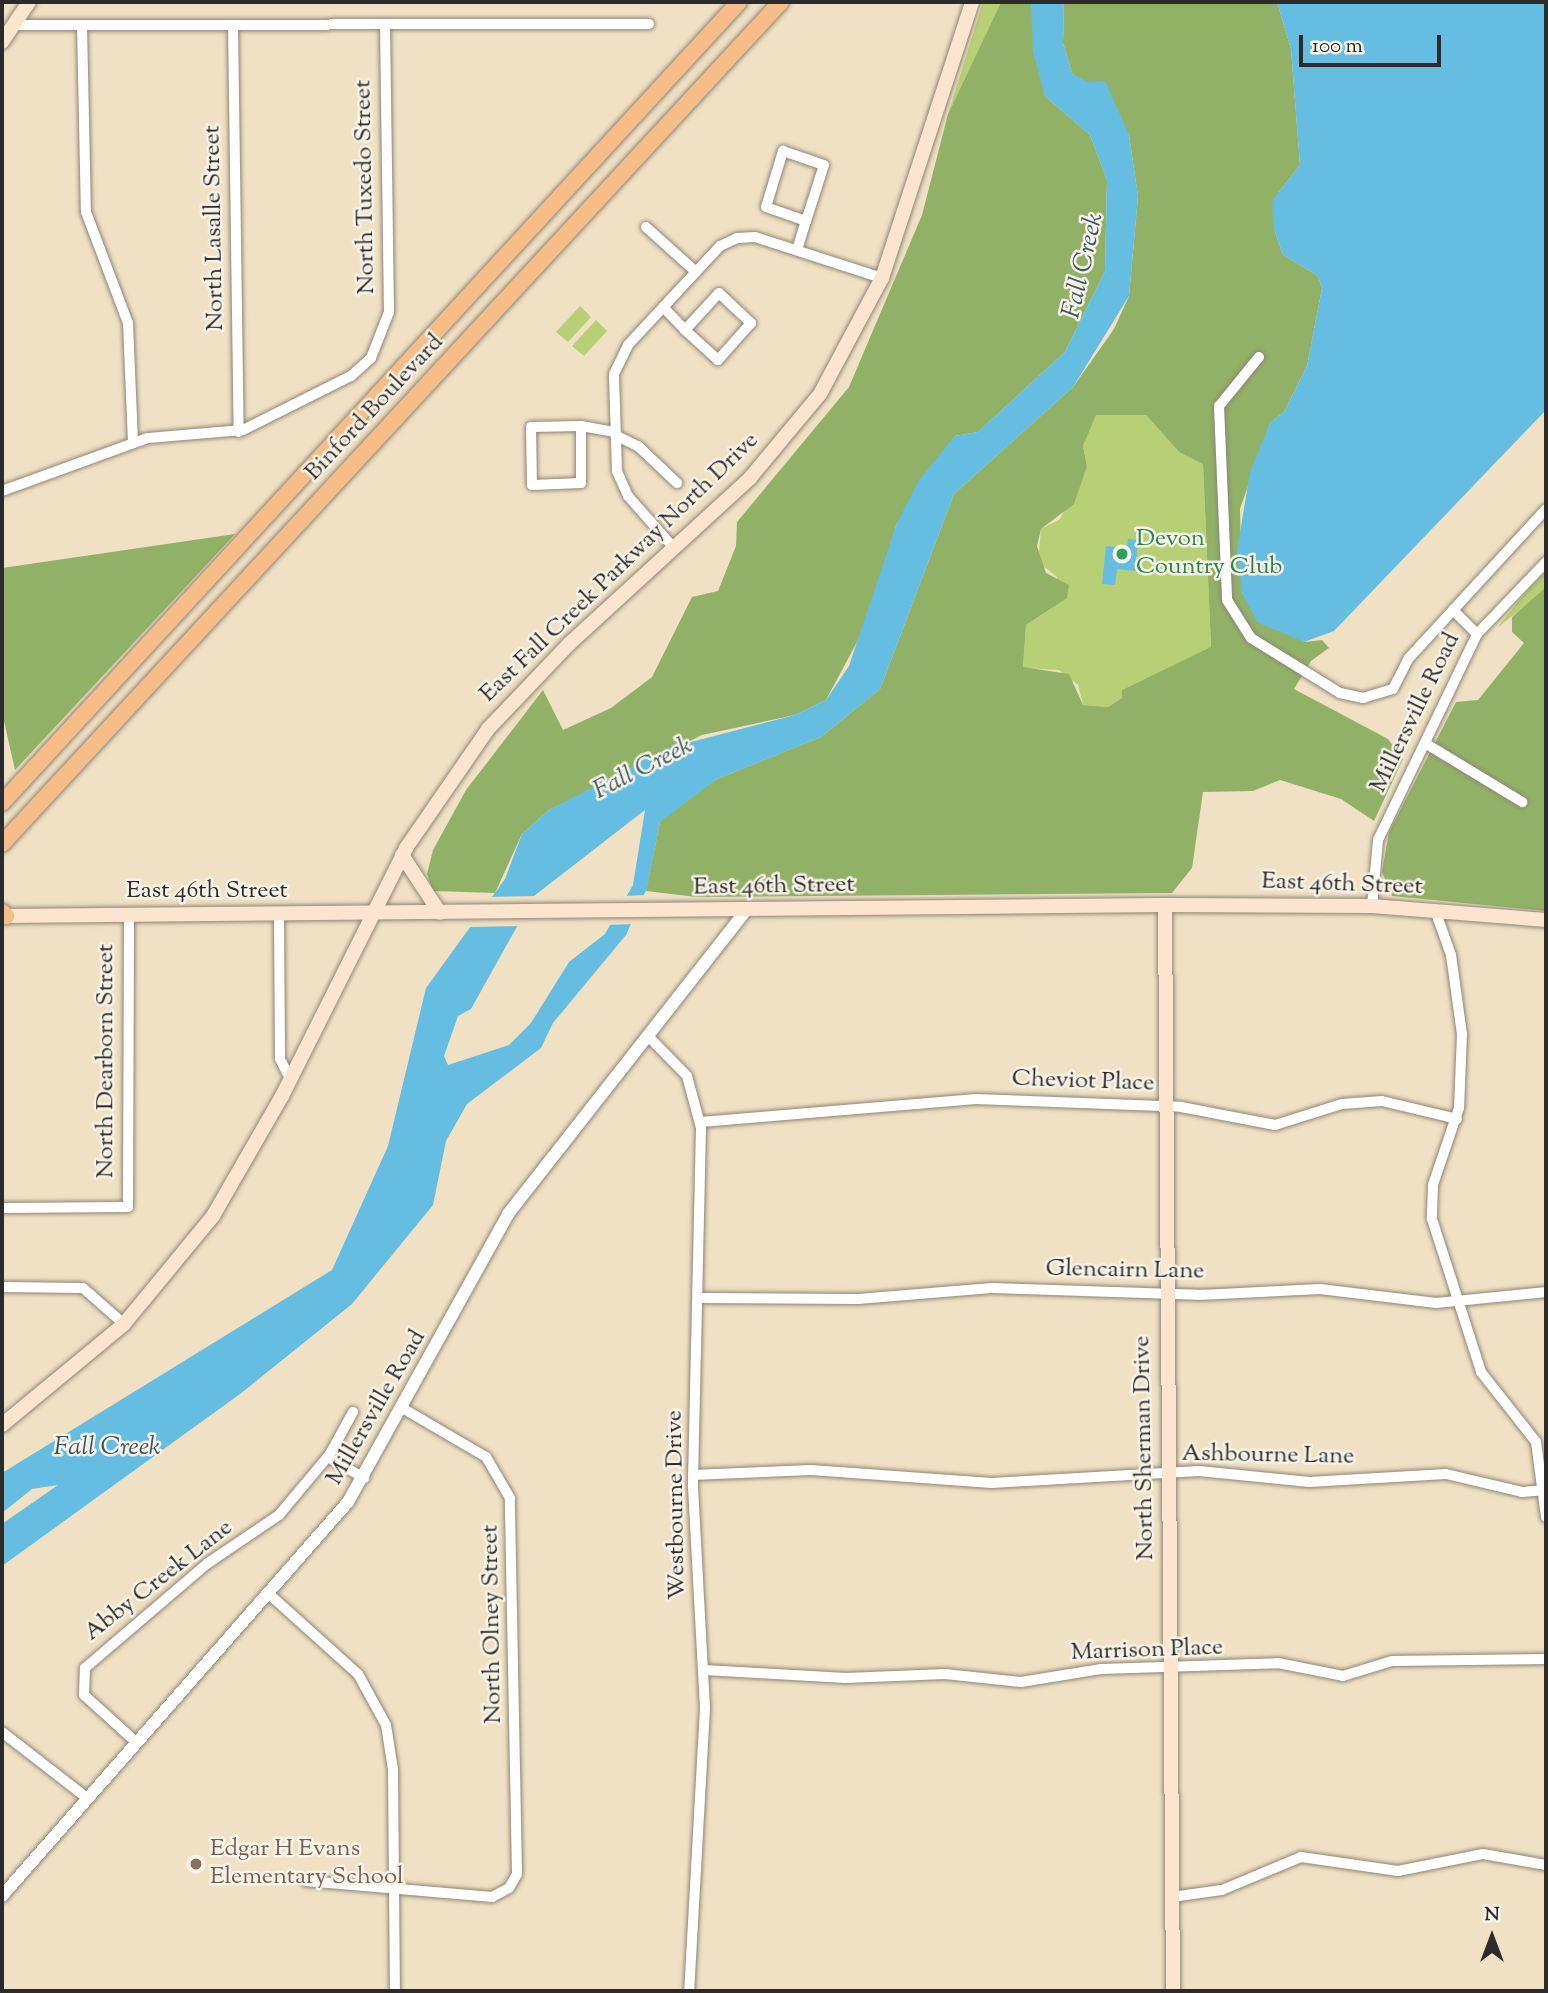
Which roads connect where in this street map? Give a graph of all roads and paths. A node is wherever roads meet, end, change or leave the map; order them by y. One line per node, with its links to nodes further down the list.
1 (29, 2): 8 (main road)
2 (739, 2): 32 (main road, Binford Boulevard)
3 (781, 2): 33 (main road, Binford Boulevard)
4 (972, 2): 15 (main road, East Fall Creek Parkway North Drive)
5 (233, 24): 6 (street); 9 (street); 20 (street, North Lasalle Street)
6 (385, 24): 7 (street); 20 (street, North Tuxedo Street)
7 (649, 24)
8 (13, 25): 9 (street); 10 (main road)
9 (82, 25): 22 (street)
10 (2, 42)
11 (806, 221): 11 (street); 13 (street)
12 (646, 227): 14 (street)
13 (797, 250): 14 (street); 15 (street)
14 (696, 272): 16 (street)
15 (882, 278): 26 (main road, East Fall Creek Parkway North Drive)
16 (663, 307): 17 (street); 21 (street)
17 (685, 330): 17 (street)
18 (1259, 357): 28 (street)
19 (581, 426): 19 (street); 21 (street)
20 (239, 432): 22 (street)
21 (615, 434): 23 (street); 26 (street)
22 (133, 443): 24 (street)
23 (677, 483)
24 (2, 491)
25 (1546, 509): 28 (street)
26 (673, 547): 34 (main road, East Fall Creek Parkway North Drive)
27 (1546, 562): 29 (street, Millersville Road)
28 (1453, 610): 29 (street)
29 (1477, 634): 30 (street, Millersville Road)
30 (1425, 743): 31 (street); 36 (street, Millersville Road)
31 (1522, 802)
32 (2, 803)
33 (2, 844)
34 (402, 855): 39 (main road); 41 (main road, East Fall Creek Parkway North Drive)
35 (1165, 905): 36 (main road, East 46th Street); 37 (main road, East 46th Street); 47 (main road, North Sherman Drive)
36 (1372, 906): 38 (main road, East 46th Street)
37 (747, 909): 39 (main road, East 46th Street); 45 (street, Millersville Road)
38 (1434, 910): 44 (main road, East 46th Street); 48 (street)
39 (440, 913): 41 (main road, East 46th Street)
40 (279, 914): 41 (main road, East 46th Street); 43 (main road, East 46th Street); 46 (street)
41 (371, 914): 46 (main road, East Fall Creek Parkway North Drive)
42 (3, 915): 43 (main road, East 46th Street)
43 (129, 915): 50 (street, North Dearborn Street)
44 (1546, 920)
45 (648, 1036): 49 (street, Westbourne Drive); 57 (street, Millersville Road)
46 (290, 1079): 56 (main road, East Fall Creek Parkway North Drive)
47 (1164, 1106): 48 (street, Cheviot Place); 49 (street, Cheviot Place); 53 (main road, North Sherman Drive)
48 (1457, 1119): 55 (street)
49 (701, 1122): 54 (street, Westbourne Drive)
50 (2, 1208)
51 (2, 1287): 56 (street)
52 (1546, 1292): 55 (street, Glencairn Lane)
53 (1166, 1295): 54 (street, Glencairn Lane); 55 (street, Glencairn Lane); 62 (main road, North Sherman Drive)
54 (701, 1298): 61 (street, Westbourne Drive)
55 (1462, 1301): 64 (street)
56 (124, 1324): 59 (main road, East Fall Creek Parkway North Drive)
57 (404, 1409): 63 (street, Millersville Road); 75 (street, North Olney Street)
58 (353, 1412): 60 (street, Abby Creek Lane)
59 (2, 1425)
60 (328, 1457): 63 (street); 71 (street, Abby Creek Lane)
61 (693, 1475): 62 (street, Ashbourne Lane); 68 (street, Westbourne Drive)
62 (1168, 1475): 64 (street, Ashbourne Lane); 69 (main road, North Sherman Drive)
63 (364, 1478): 66 (street, Millersville Road)
64 (1544, 1490): 65 (street)
65 (1546, 1517)
66 (269, 1594): 71 (street, Millersville Road); 75 (street)
67 (1546, 1659): 69 (street, Marrison Place)
68 (705, 1670): 69 (street, Marrison Place); 79 (street, Westbourne Drive)
69 (1170, 1670): 77 (main road, North Sherman Drive)
70 (2, 1732): 72 (street)
71 (136, 1742): 72 (street, Millersville Road)
72 (87, 1798): 76 (street, Millersville Road)
73 (1546, 1865): 77 (street)
74 (306, 1881): 75 (street)
75 (394, 1889): 78 (street)
76 (2, 1896)
77 (1172, 1897): 80 (main road, North Sherman Drive)
78 (394, 1991)
79 (689, 1991)
80 (1172, 1991)

